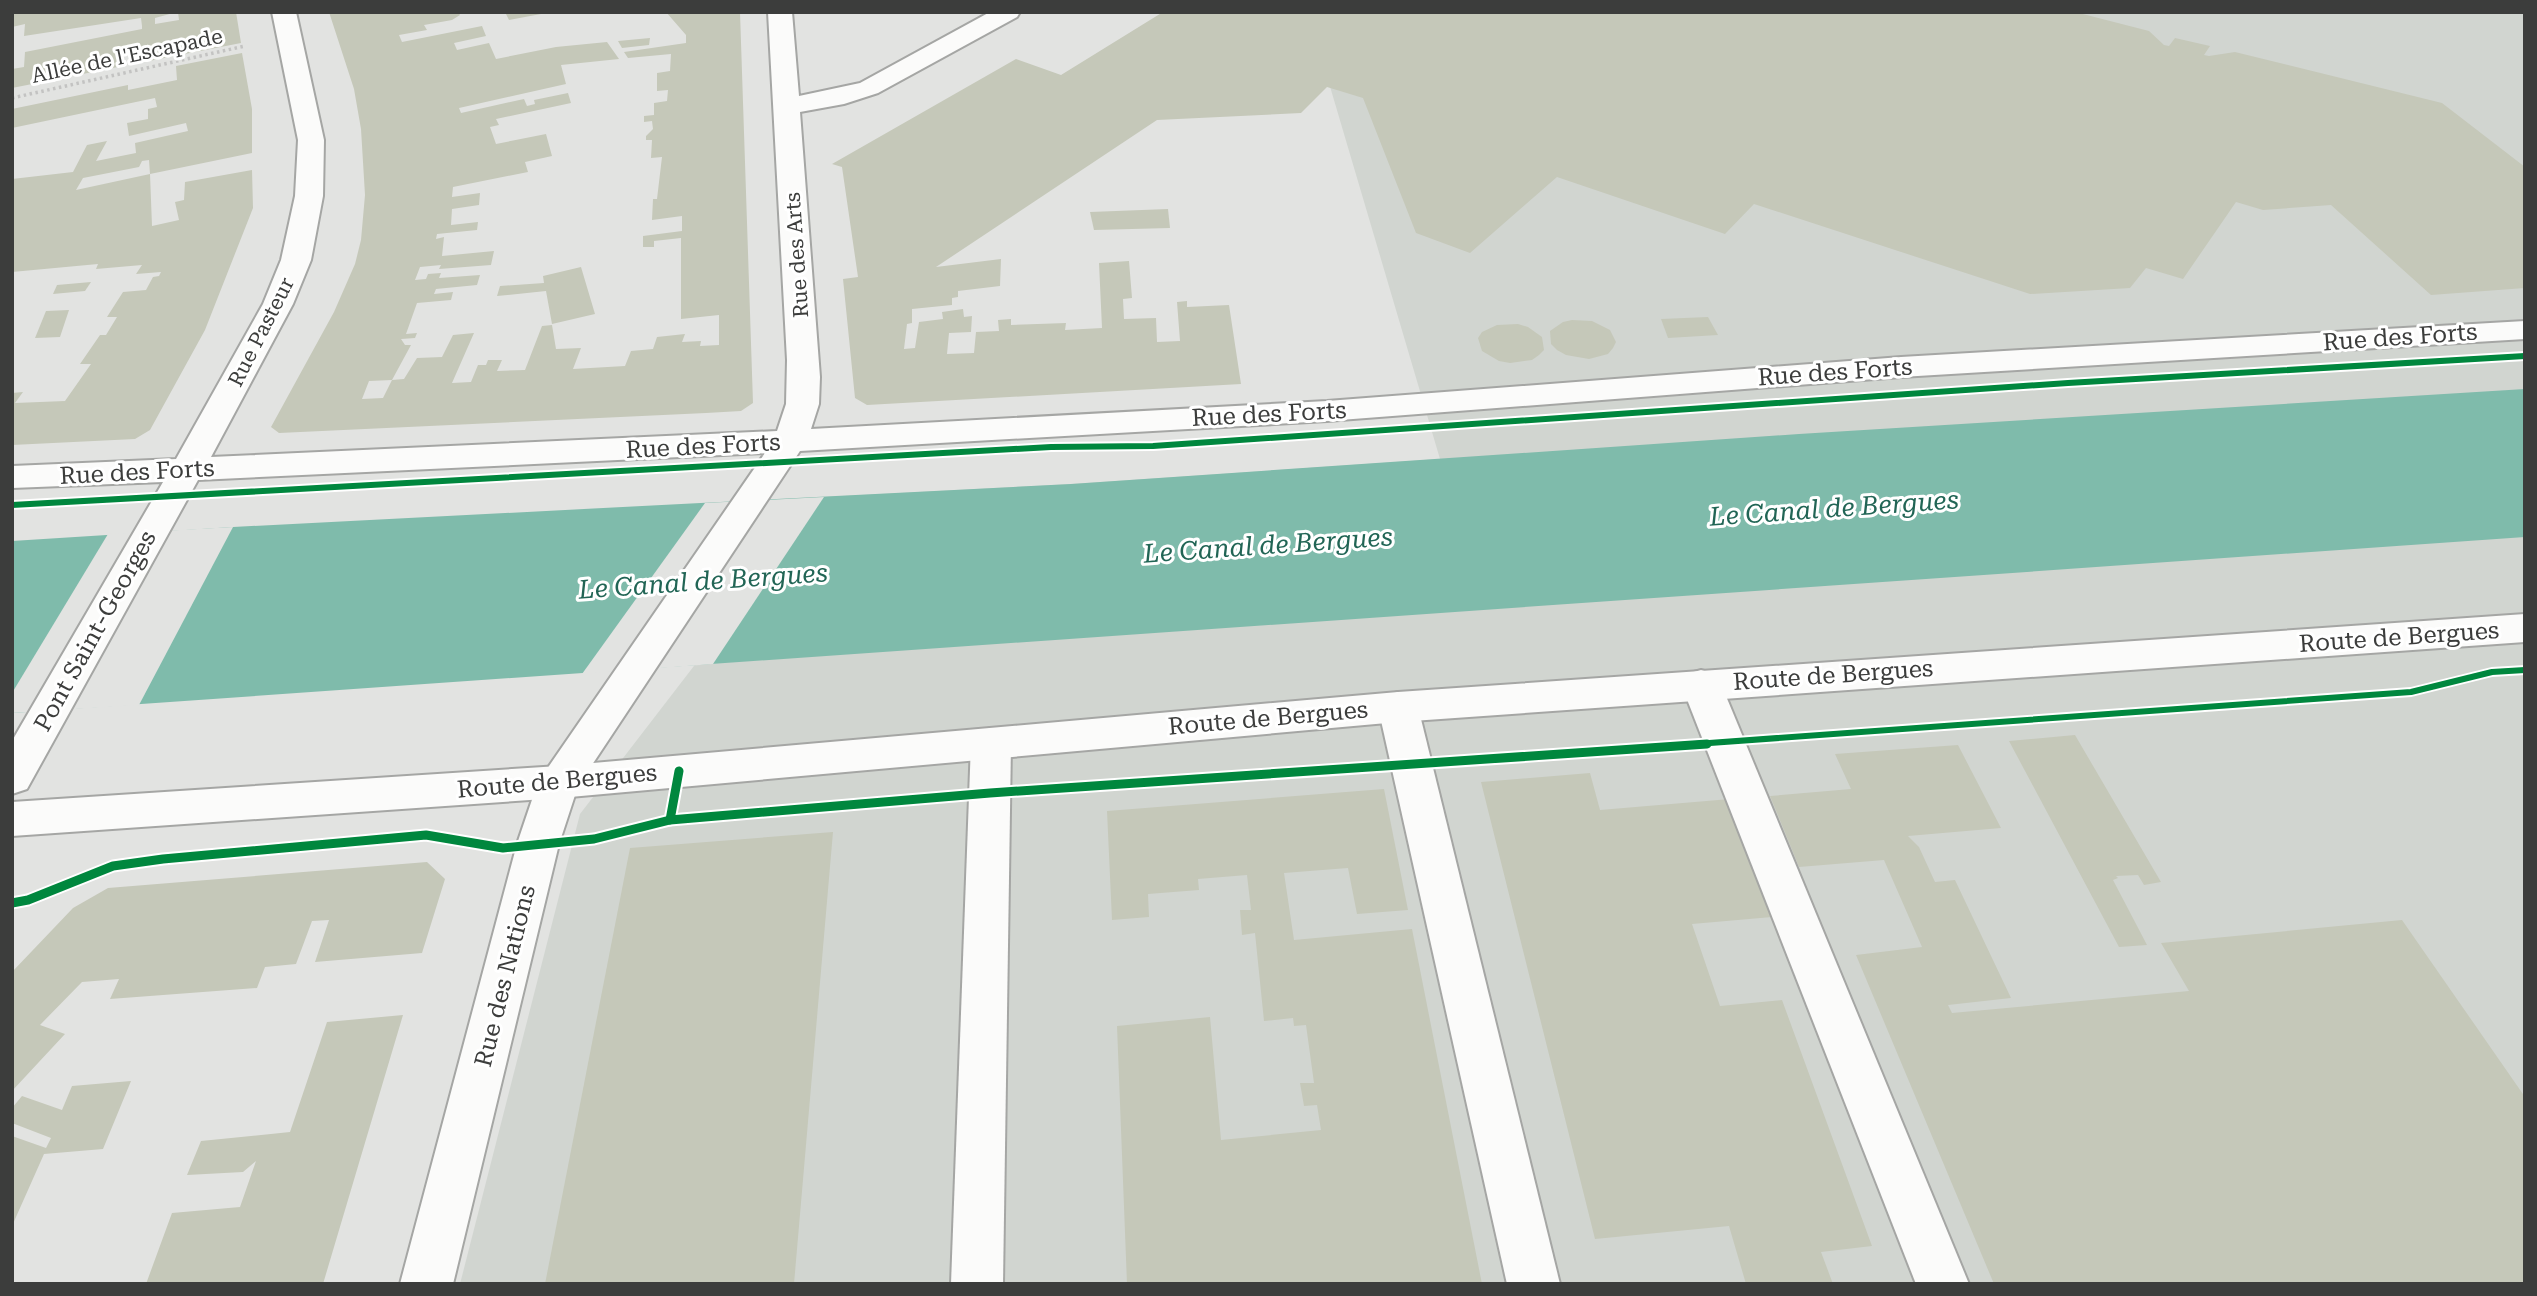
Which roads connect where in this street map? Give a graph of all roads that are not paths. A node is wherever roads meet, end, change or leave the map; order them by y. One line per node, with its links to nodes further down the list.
1 (780, 12): 4 (street, Rue des Arts)
2 (1008, 12): 4 (street)
3 (287, 24): 7 (street, Rue Pasteur)
4 (787, 106): 6 (street, Rue des Arts)
5 (2525, 330): 6 (street, Rue des Forts)
6 (789, 442): 7 (street, Rue des Forts); 12 (street, Rue des Arts)
7 (187, 469): 8 (street, Rue des Forts); 9 (street, Rue Pasteur)
8 (12, 477)
9 (161, 512): 15 (street, Pont Saint-Georges)
10 (2525, 628): 11 (street, Route de Bergues)
11 (1701, 684): 13 (street, Route de Bergues); 21 (street)
12 (623, 685): 16 (street, Rue des Nations)
13 (1398, 706): 14 (street, Route de Bergues); 20 (street)
14 (991, 743): 16 (street, Route de Bergues); 19 (street)
15 (20, 764)
16 (559, 782): 17 (street, Route de Bergues); 18 (street, Rue des Nations)
17 (12, 820)
18 (426, 1284)
19 (977, 1284)
20 (1534, 1284)
21 (1943, 1284)

